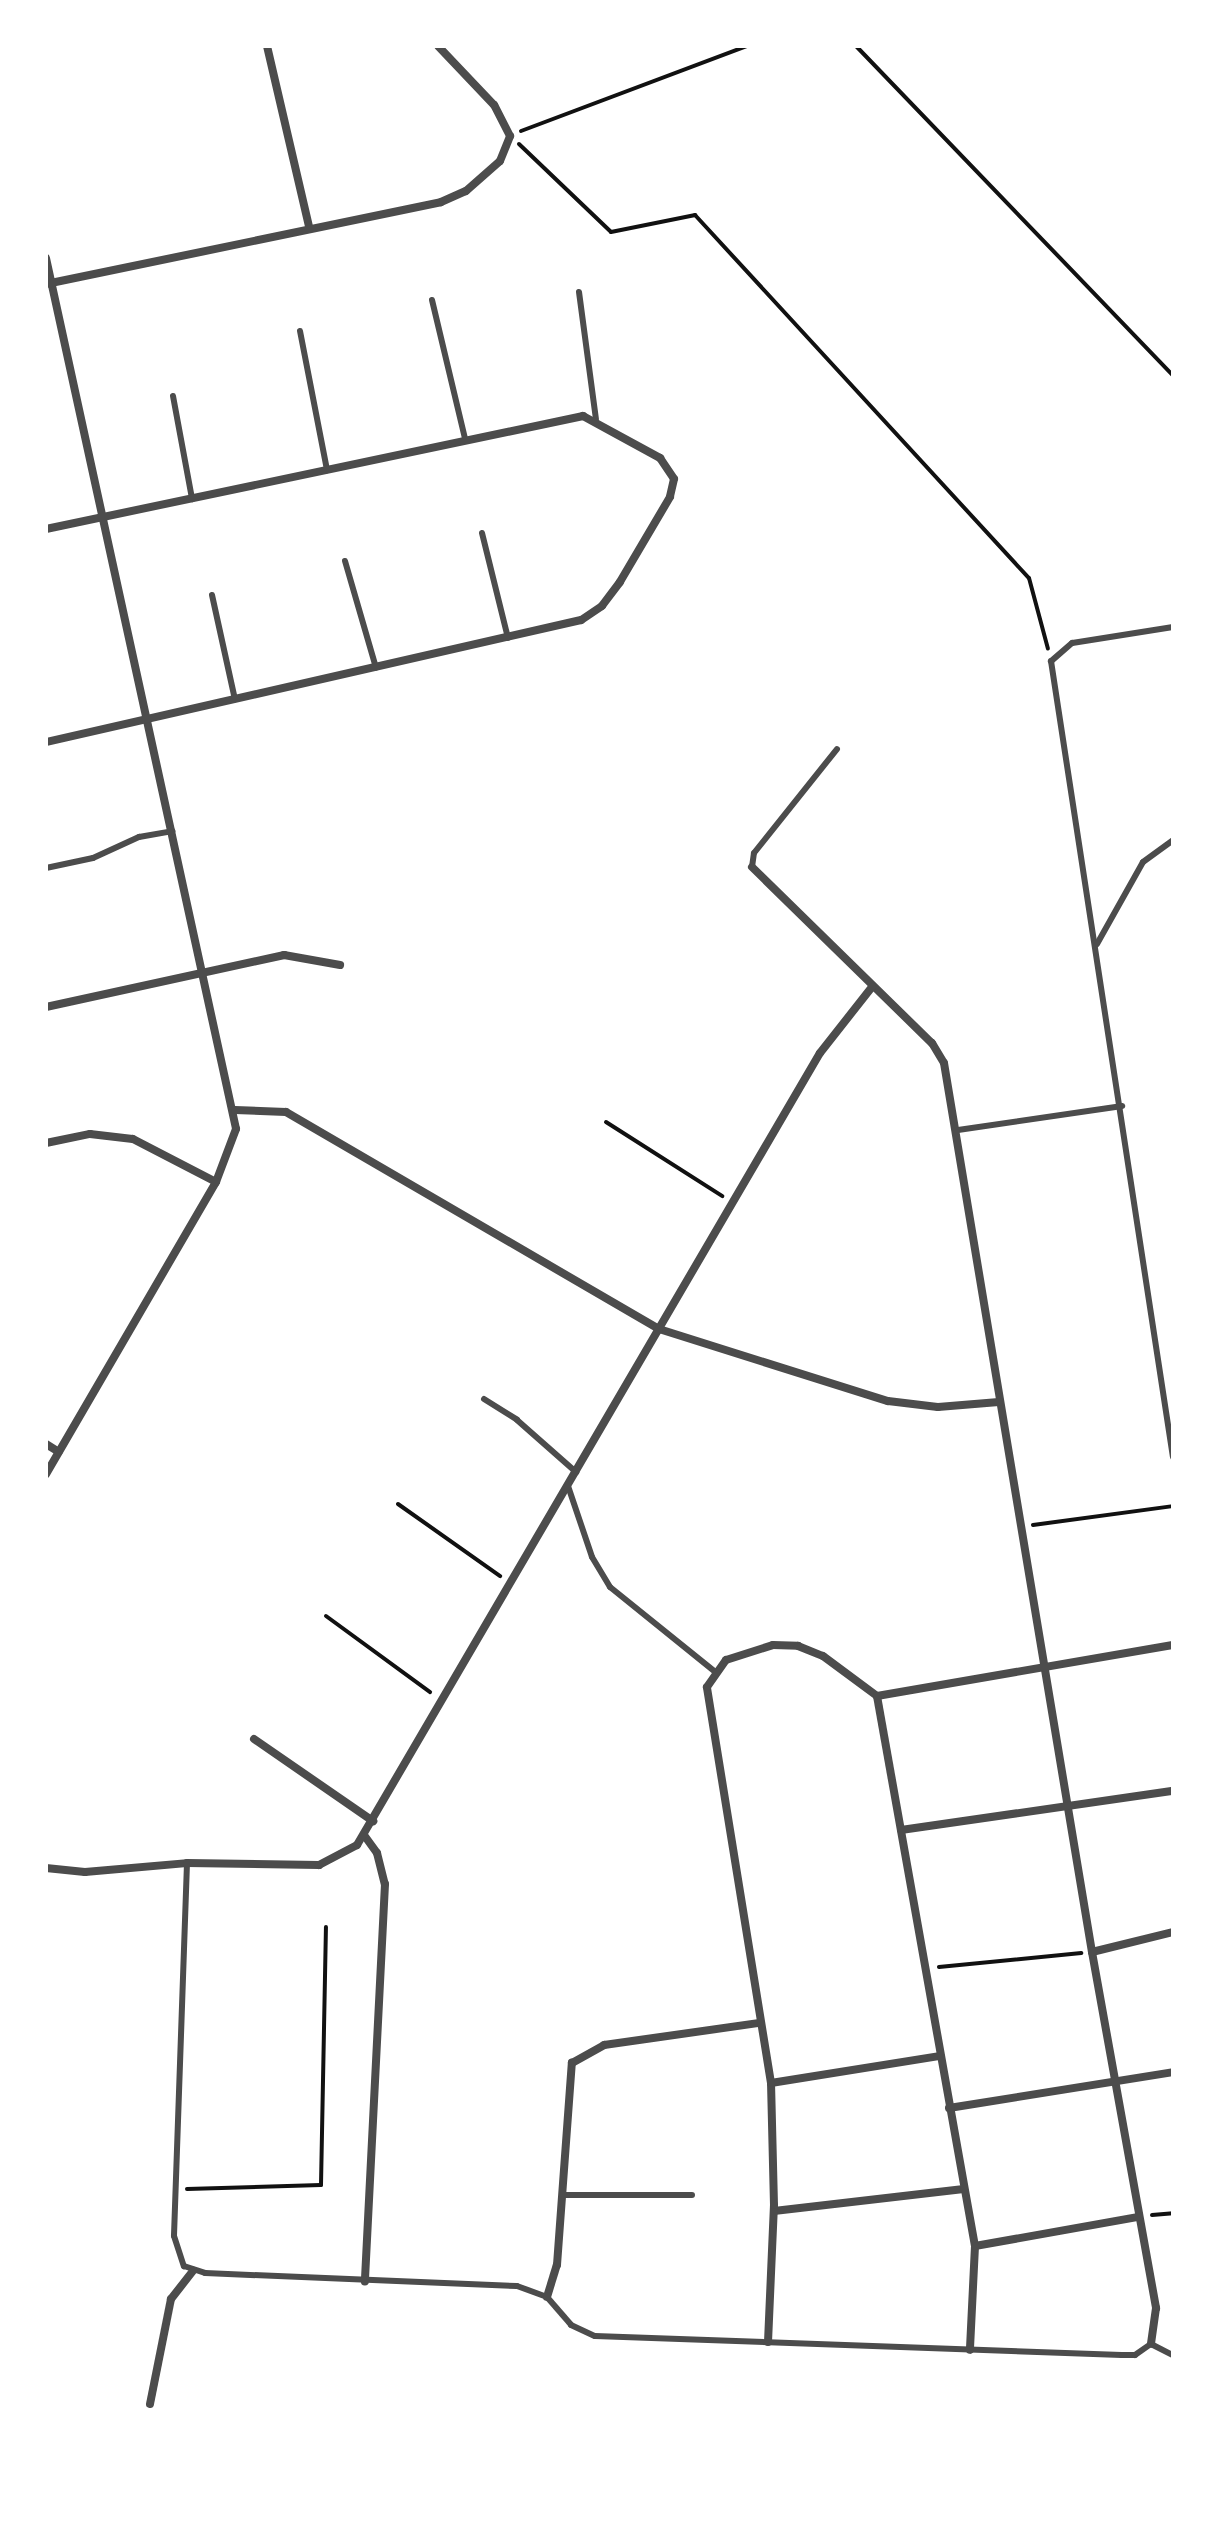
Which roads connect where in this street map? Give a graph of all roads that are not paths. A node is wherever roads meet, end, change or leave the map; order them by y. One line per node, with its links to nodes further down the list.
1 (267, 46): 3 (street)
2 (438, 46): 3 (street)
3 (309, 227): 5 (street)
4 (46, 258): 5 (street)
5 (49, 283): 14 (street)
6 (579, 292): 10 (lane)
7 (432, 300): 11 (lane)
8 (300, 331): 12 (lane)
9 (173, 396): 13 (lane)
10 (596, 419): 11 (street); 20 (street)
11 (465, 438): 12 (street)
12 (327, 470): 13 (street)
13 (192, 499): 14 (street)
14 (103, 518): 15 (street); 23 (street)
15 (46, 529)
16 (482, 533): 20 (lane)
17 (345, 561): 21 (lane)
18 (212, 595): 22 (lane)
19 (1173, 627): 30 (lane)
20 (508, 640): 21 (street)
21 (376, 668): 22 (street)
22 (235, 700): 23 (street)
23 (149, 719): 24 (street); 26 (street)
24 (46, 742)
25 (837, 749): 28 (lane)
26 (173, 830): 29 (lane); 32 (street)
27 (1173, 840): 30 (lane)
28 (752, 867): 33 (street)
29 (46, 868)
30 (1097, 944): 35 (lane)
31 (340, 965): 32 (street)
32 (202, 972): 34 (street); 36 (street)
33 (872, 987): 37 (street); 40 (street)
34 (46, 1007)
35 (1122, 1106): 37 (lane); 45 (lane)
36 (235, 1110): 39 (street); 40 (street)
37 (958, 1130): 42 (street)
38 (46, 1143): 39 (street)
39 (216, 1182): 44 (street)
40 (659, 1329): 42 (street); 46 (street)
41 (484, 1399): 46 (lane)
42 (999, 1402): 50 (street)
43 (46, 1444): 44 (street)
44 (59, 1452): 47 (street)
45 (1173, 1457)
46 (576, 1472): 48 (street)
47 (46, 1474)
48 (568, 1486): 51 (lane); 56 (street)
49 (1173, 1645): 50 (street)
50 (1047, 1669): 52 (street); 55 (street)
51 (714, 1671): 52 (street); 63 (street)
52 (877, 1696): 57 (street)
53 (254, 1739): 56 (street)
54 (1173, 1791): 55 (street)
55 (1070, 1807): 57 (street); 62 (street)
56 (373, 1821): 58 (street)
57 (901, 1830): 64 (street)
58 (364, 1835): 59 (street); 76 (street)
59 (187, 1863): 60 (street); 75 (lane)
60 (46, 1868)
61 (1173, 1932): 62 (street)
62 (1092, 1952): 66 (street)
63 (759, 2023): 67 (street); 70 (street)
64 (939, 2056): 67 (street); 68 (street)
65 (1173, 2072): 66 (street)
66 (1115, 2082): 68 (street); 73 (street)
67 (771, 2083): 72 (street)
68 (949, 2108): 69 (street)
69 (964, 2189): 72 (street); 74 (street)
70 (563, 2195): 71 (lane); 77 (street)
71 (692, 2195)
72 (774, 2211): 78 (street)
73 (1138, 2217): 74 (street); 79 (street)
74 (975, 2246): 80 (street)
75 (193, 2271): 76 (lane); 82 (street)
76 (365, 2281): 77 (lane)
77 (547, 2297): 78 (lane)
78 (768, 2342): 80 (lane)
79 (1151, 2344): 80 (lane); 81 (lane)
80 (970, 2350)
81 (1173, 2355)
82 (150, 2404)

